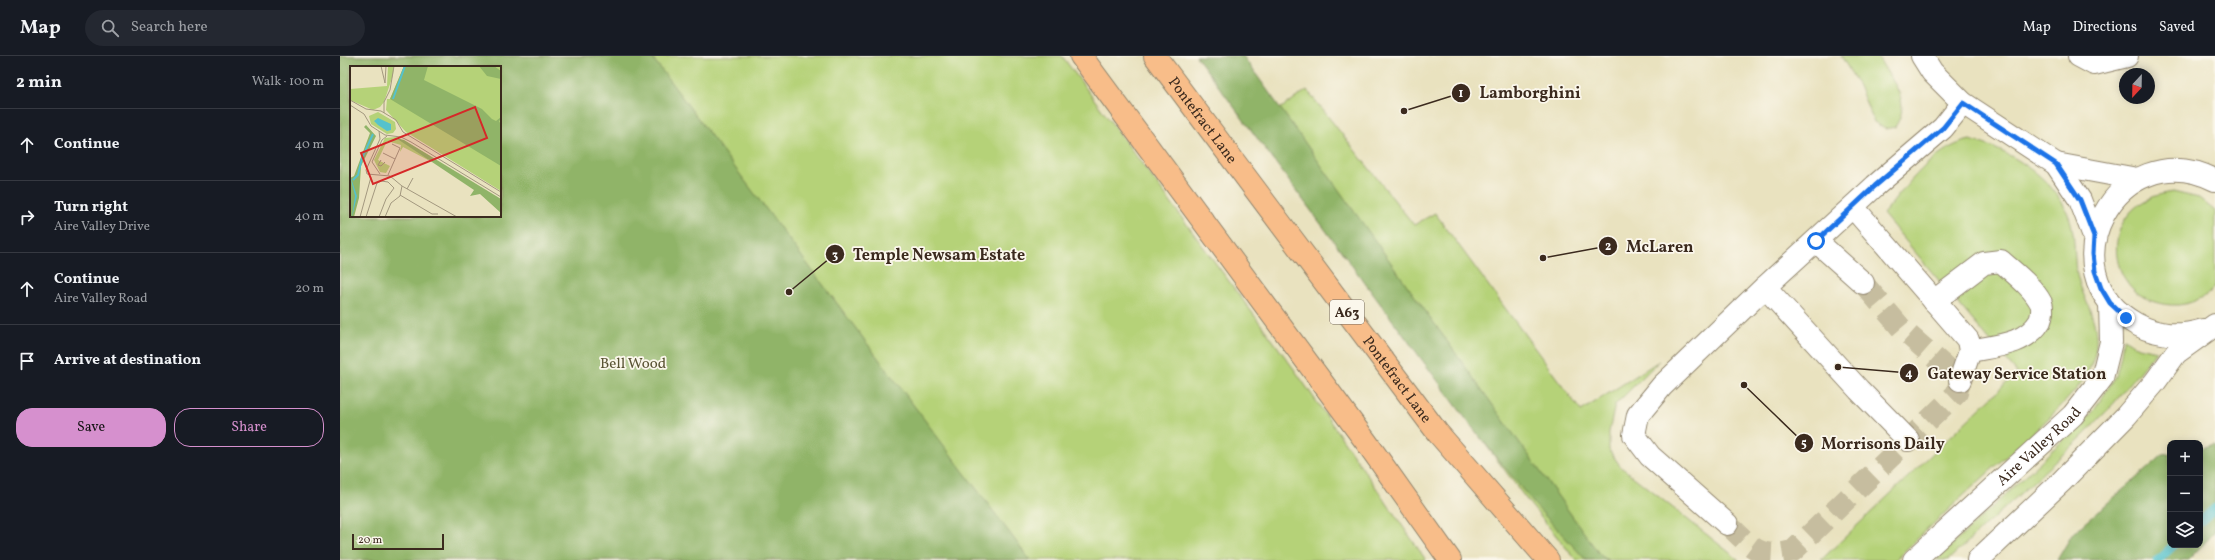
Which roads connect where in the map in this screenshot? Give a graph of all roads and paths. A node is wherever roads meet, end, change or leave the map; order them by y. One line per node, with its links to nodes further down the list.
1 (1080, 56): 22 (highway)
2 (1155, 56): 23 (highway, Pontefract Lane / A63)
3 (1922, 56): 6 (street)
4 (2079, 56): 5 (street)
5 (2127, 56)
6 (1963, 103): 7 (street); 10 (street)
7 (2056, 164): 9 (street); 11 (street)
8 (2211, 172): 9 (street, Aire Valley Road)
9 (2137, 179): 11 (street, Aire Valley Road)
10 (1853, 207): 12 (street); 15 (street)
11 (2094, 236): 16 (street, Aire Valley Road)
12 (1816, 241): 13 (street); 14 (street)
13 (1863, 282)
14 (1765, 287): 20 (street); 21 (street)
15 (1934, 301): 18 (street); 18 (street)
16 (2110, 303): 17 (street, Aire Valley Road); 24 (street, Aire Valley Road)
17 (2212, 326): 25 (street, Aire Valley Road)
18 (1970, 351): 19 (street)
19 (1960, 380)
20 (1908, 440)
21 (1727, 524)
22 (1450, 560)
23 (1548, 560)
24 (1914, 560)
25 (1978, 560)

